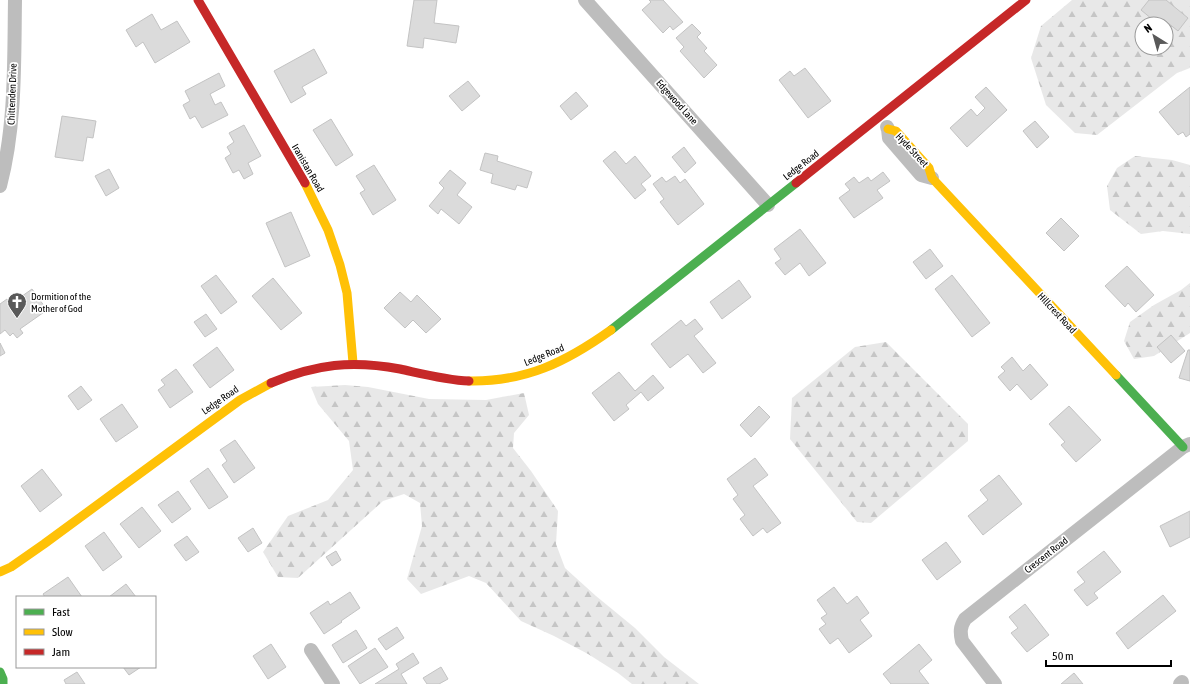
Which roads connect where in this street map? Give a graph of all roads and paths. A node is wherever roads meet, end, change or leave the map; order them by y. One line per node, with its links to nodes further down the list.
1 (14, 0): 7 (street, Chittenden Drive)
2 (198, 0): 9 (street, Iranistan Road)
3 (585, 0): 8 (street, Edgewood Lane)
4 (1026, 0): 5 (street, Ledge Road)
5 (878, 118): 6 (street, Hyde Street); 8 (street, Ledge Road)
6 (932, 178): 10 (street, Hillcrest Road)
7 (0, 186)
8 (768, 205): 9 (street, Ledge Road)
9 (353, 363): 11 (street, Ledge Road)
10 (1186, 446): 18 (street, Crescent Road)
11 (11, 567): 12 (street, Ledge Road); 13 (street, Ledge Road)
12 (0, 572)
13 (0, 580)
14 (311, 650): 17 (street)
15 (0, 672): 16 (street)
16 (3, 684)
17 (333, 684)
18 (995, 684)

